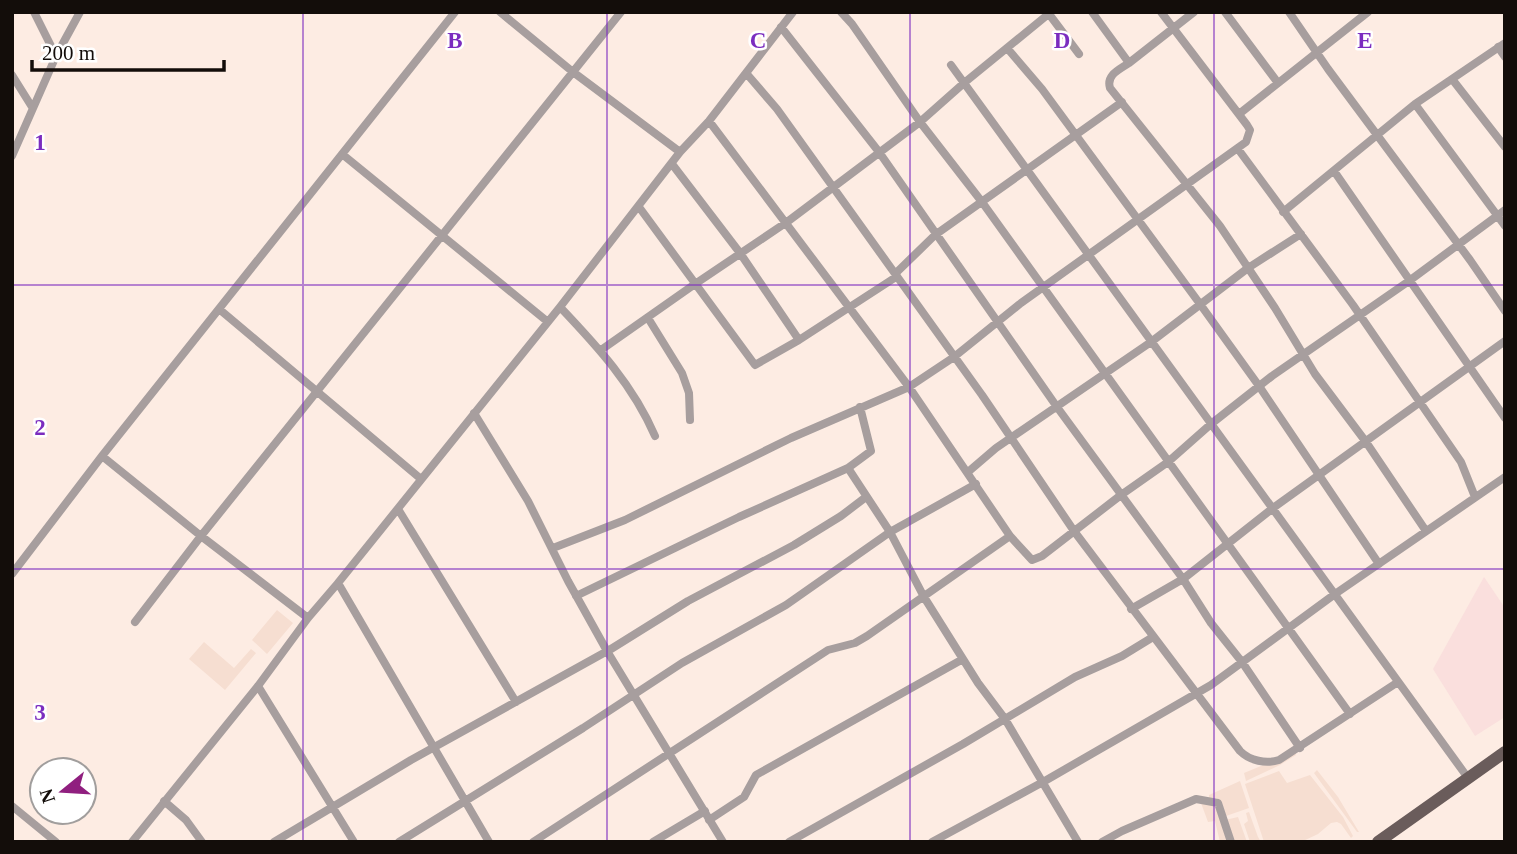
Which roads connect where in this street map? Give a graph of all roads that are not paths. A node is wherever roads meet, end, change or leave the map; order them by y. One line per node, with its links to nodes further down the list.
1 (34, 12): 23 (street)
2 (80, 12): 23 (street)
3 (455, 12): 45 (street)
4 (500, 12): 27 (street)
5 (621, 12): 27 (street)
6 (793, 12): 17 (street)
7 (841, 12): 38 (street)
8 (1092, 12): 25 (street)
9 (1161, 12): 18 (street)
10 (1194, 12): 18 (street)
11 (1225, 12): 32 (street)
12 (1289, 12): 21 (street)
13 (1352, 12): 16 (street)
14 (1367, 12): 16 (street)
15 (1050, 13): 20 (street); 22 (street)
16 (1358, 20): 21 (street)
17 (781, 27): 28 (street); 44 (street)
18 (1173, 29): 25 (street); 36 (street)
19 (1502, 45): 24 (street); 30 (street)
20 (1007, 48): 31 (street); 40 (street)
21 (1317, 53): 32 (street); 39 (street)
22 (1079, 54)
23 (57, 56): 35 (street)
24 (1505, 57)
25 (1129, 63): 33 (street)
26 (951, 65): 31 (street)
27 (573, 72): 43 (street); 60 (street)
28 (746, 73): 37 (street); 51 (street)
29 (12, 75): 35 (street)
30 (1452, 79): 34 (street); 41 (street)
31 (964, 83): 38 (street); 49 (street)
32 (1278, 83): 36 (street)
33 (1122, 102): 40 (street); 50 (street)
34 (1415, 104): 39 (street); 55 (street)
35 (32, 107): 46 (street)
36 (1239, 114): 42 (street)
37 (709, 121): 43 (street); 57 (street)
38 (920, 122): 44 (street); 52 (street)
39 (1378, 135): 48 (street); 62 (street)
40 (1076, 136): 49 (street); 56 (street)
41 (1505, 147)
42 (1238, 149): 50 (street); 54 (street)
43 (680, 152): 47 (street)
44 (879, 152): 51 (street); 61 (street)
45 (342, 154): 60 (street); 73 (street)
46 (12, 156)
47 (672, 164): 53 (street); 63 (street)
48 (1334, 171): 54 (street); 67 (street)
49 (1027, 172): 52 (street); 64 (street)
50 (1188, 184): 56 (street); 65 (street)
51 (832, 187): 57 (street); 66 (street)
52 (982, 202): 61 (street); 69 (street)
53 (639, 207): 68 (street); 72 (street)
54 (1283, 212): 59 (street)
55 (1501, 213): 58 (street); 62 (street)
56 (1136, 221): 64 (street); 70 (street)
57 (788, 222): 63 (street); 71 (street)
58 (1505, 226)
59 (1301, 234): 65 (street); 75 (street)
60 (442, 235): 78 (street); 89 (street)
61 (935, 235): 66 (street); 77 (street)
62 (1459, 245): 67 (street); 74 (street)
63 (740, 253): 68 (street); 79 (street)
64 (1089, 255): 69 (street); 81 (street)
65 (1248, 268): 70 (street); 83 (street)
66 (896, 277): 71 (street); 84 (street)
67 (1409, 281): 75 (street); 85 (street)
68 (695, 284): 76 (street); 79 (street)
69 (1043, 287): 77 (street); 86 (street)
70 (1200, 304): 81 (street); 87 (street)
71 (850, 306): 79 (street); 88 (street)
72 (560, 307): 78 (street); 82 (street)
73 (219, 309): 89 (street); 100 (street)
74 (1505, 311)
75 (1360, 316): 83 (street); 90 (street)
76 (648, 318): 82 (street); 95 (street)
77 (998, 321): 84 (street); 92 (street)
78 (548, 322): 93 (street)
79 (799, 340)
80 (1505, 341): 85 (street)
81 (1152, 342): 86 (street); 96 (street)
82 (601, 351): 97 (street)
83 (1304, 353): 87 (street); 99 (street)
84 (954, 357): 88 (street); 98 (street)
85 (1468, 366): 90 (street); 94 (street)
86 (1105, 373): 92 (street); 101 (street)
87 (1259, 386): 96 (street); 104 (street)
88 (909, 387): 91 (street); 103 (street)
89 (316, 393): 106 (street); 116 (street)
90 (1419, 402): 99 (street); 110 (street)
91 (860, 407): 102 (street); 119 (street)
92 (1057, 407): 98 (street); 108 (street)
93 (474, 413): 106 (street); 119 (street)
94 (1505, 418)
95 (690, 420)
96 (1210, 424): 101 (street); 111 (street)
97 (655, 436)
98 (1012, 438): 103 (street); 113 (street)
99 (1366, 442): 104 (street); 114 (street)
100 (102, 456): 116 (street); 121 (street)
101 (1168, 462): 108 (street); 118 (street)
102 (848, 468): 109 (street); 125 (street)
103 (968, 472): 107 (street)
104 (1319, 475): 111 (street); 120 (street)
105 (1505, 477): 110 (street)
106 (421, 479): 112 (street)
107 (976, 484): 115 (street); 117 (street)
108 (1121, 495): 113 (street); 122 (street)
109 (866, 497): 115 (street); 132 (street)
110 (1475, 497): 114 (street)
111 (1273, 508): 118 (street); 124 (street)
112 (398, 509): 123 (street); 139 (street)
113 (1074, 531): 117 (street); 127 (street)
114 (1426, 531): 120 (street)
115 (890, 532): 126 (street); 138 (street)
116 (201, 536): 128 (street); 129 (street)
117 (1010, 536): 126 (street)
118 (1227, 544): 122 (street); 130 (street)
119 (553, 548): 125 (street)
120 (1379, 564): 124 (street)
121 (12, 574)
122 (1183, 579): 127 (street); 134 (street)
123 (338, 583): 128 (street); 142 (street)
124 (1335, 594): 130 (street); 135 (street)
125 (576, 596): 132 (street)
126 (925, 597): 133 (street); 145 (street)
127 (1131, 609): 131 (street)
128 (308, 618): 136 (street)
129 (135, 622)
130 (1288, 629): 134 (street); 140 (street)
131 (1153, 637): 137 (street); 141 (street)
132 (607, 651): 138 (street); 139 (street)
133 (963, 659): 141 (street); 152 (street)
134 (1242, 662): 137 (street); 143 (street)
135 (1398, 682): 140 (street); 146 (street)
136 (258, 686): 149 (street); 151 (street)
137 (1196, 693): 143 (street); 147 (street)
138 (634, 695): 145 (street); 148 (street)
139 (516, 702): 142 (street)
140 (1350, 714): 143 (street)
141 (1005, 719): 147 (street); 163 (street)
142 (433, 748): 148 (street); 151 (street)
143 (1300, 748)
144 (1505, 752): 146 (main road)
145 (668, 755): 152 (street); 160 (street)
146 (1468, 778): 168 (main road)
147 (1043, 782): 164 (street); 165 (street)
148 (465, 800): 158 (street); 159 (street)
149 (164, 802): 154 (street); 155 (street)
150 (12, 806): 153 (street)
151 (333, 807): 156 (street); 157 (street)
152 (707, 815): 161 (street); 162 (street)
153 (56, 842)
154 (132, 842)
155 (201, 842)
156 (274, 842)
157 (354, 842)
158 (399, 842)
159 (489, 842)
160 (533, 842)
161 (653, 842)
162 (723, 842)
163 (789, 842)
164 (932, 842)
165 (1078, 842)
166 (1102, 842): 167 (street)
167 (1231, 842)
168 (1378, 842)

